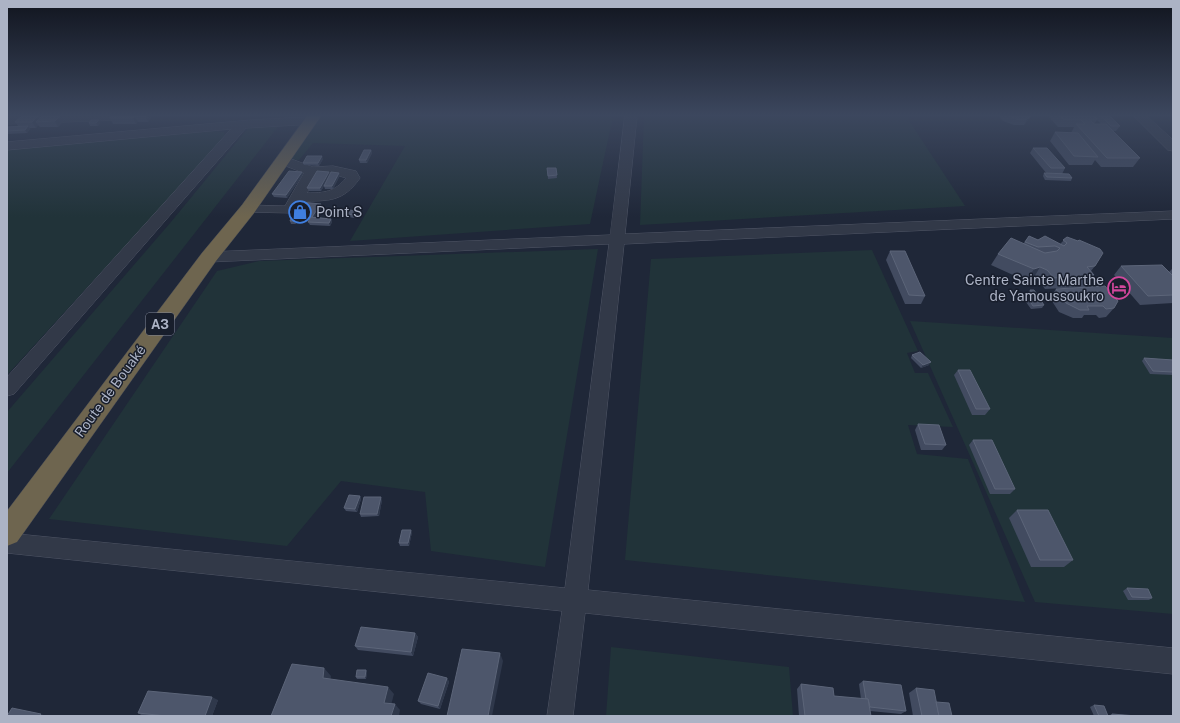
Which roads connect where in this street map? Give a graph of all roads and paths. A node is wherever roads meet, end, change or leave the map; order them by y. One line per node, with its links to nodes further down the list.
1 (220, 150): 11 (street)
2 (290, 150): 4 (highway, Route de Bouaké / A3)
3 (627, 150): 9 (street)
4 (283, 160): 5 (street); 7 (highway, Route de Bouaké / A3)
5 (312, 171): 6 (street); 6 (street)
6 (298, 196): 7 (street)
7 (248, 209): 10 (highway, Route de Bouaké / A3)
8 (1173, 215): 9 (street)
9 (616, 240): 10 (street); 14 (street)
10 (209, 257): 12 (highway, Route de Bouaké / A3)
11 (7, 389)
12 (11, 523)
13 (7, 543): 14 (street)
14 (575, 601): 15 (street); 16 (street)
15 (1173, 661)
16 (560, 716)

